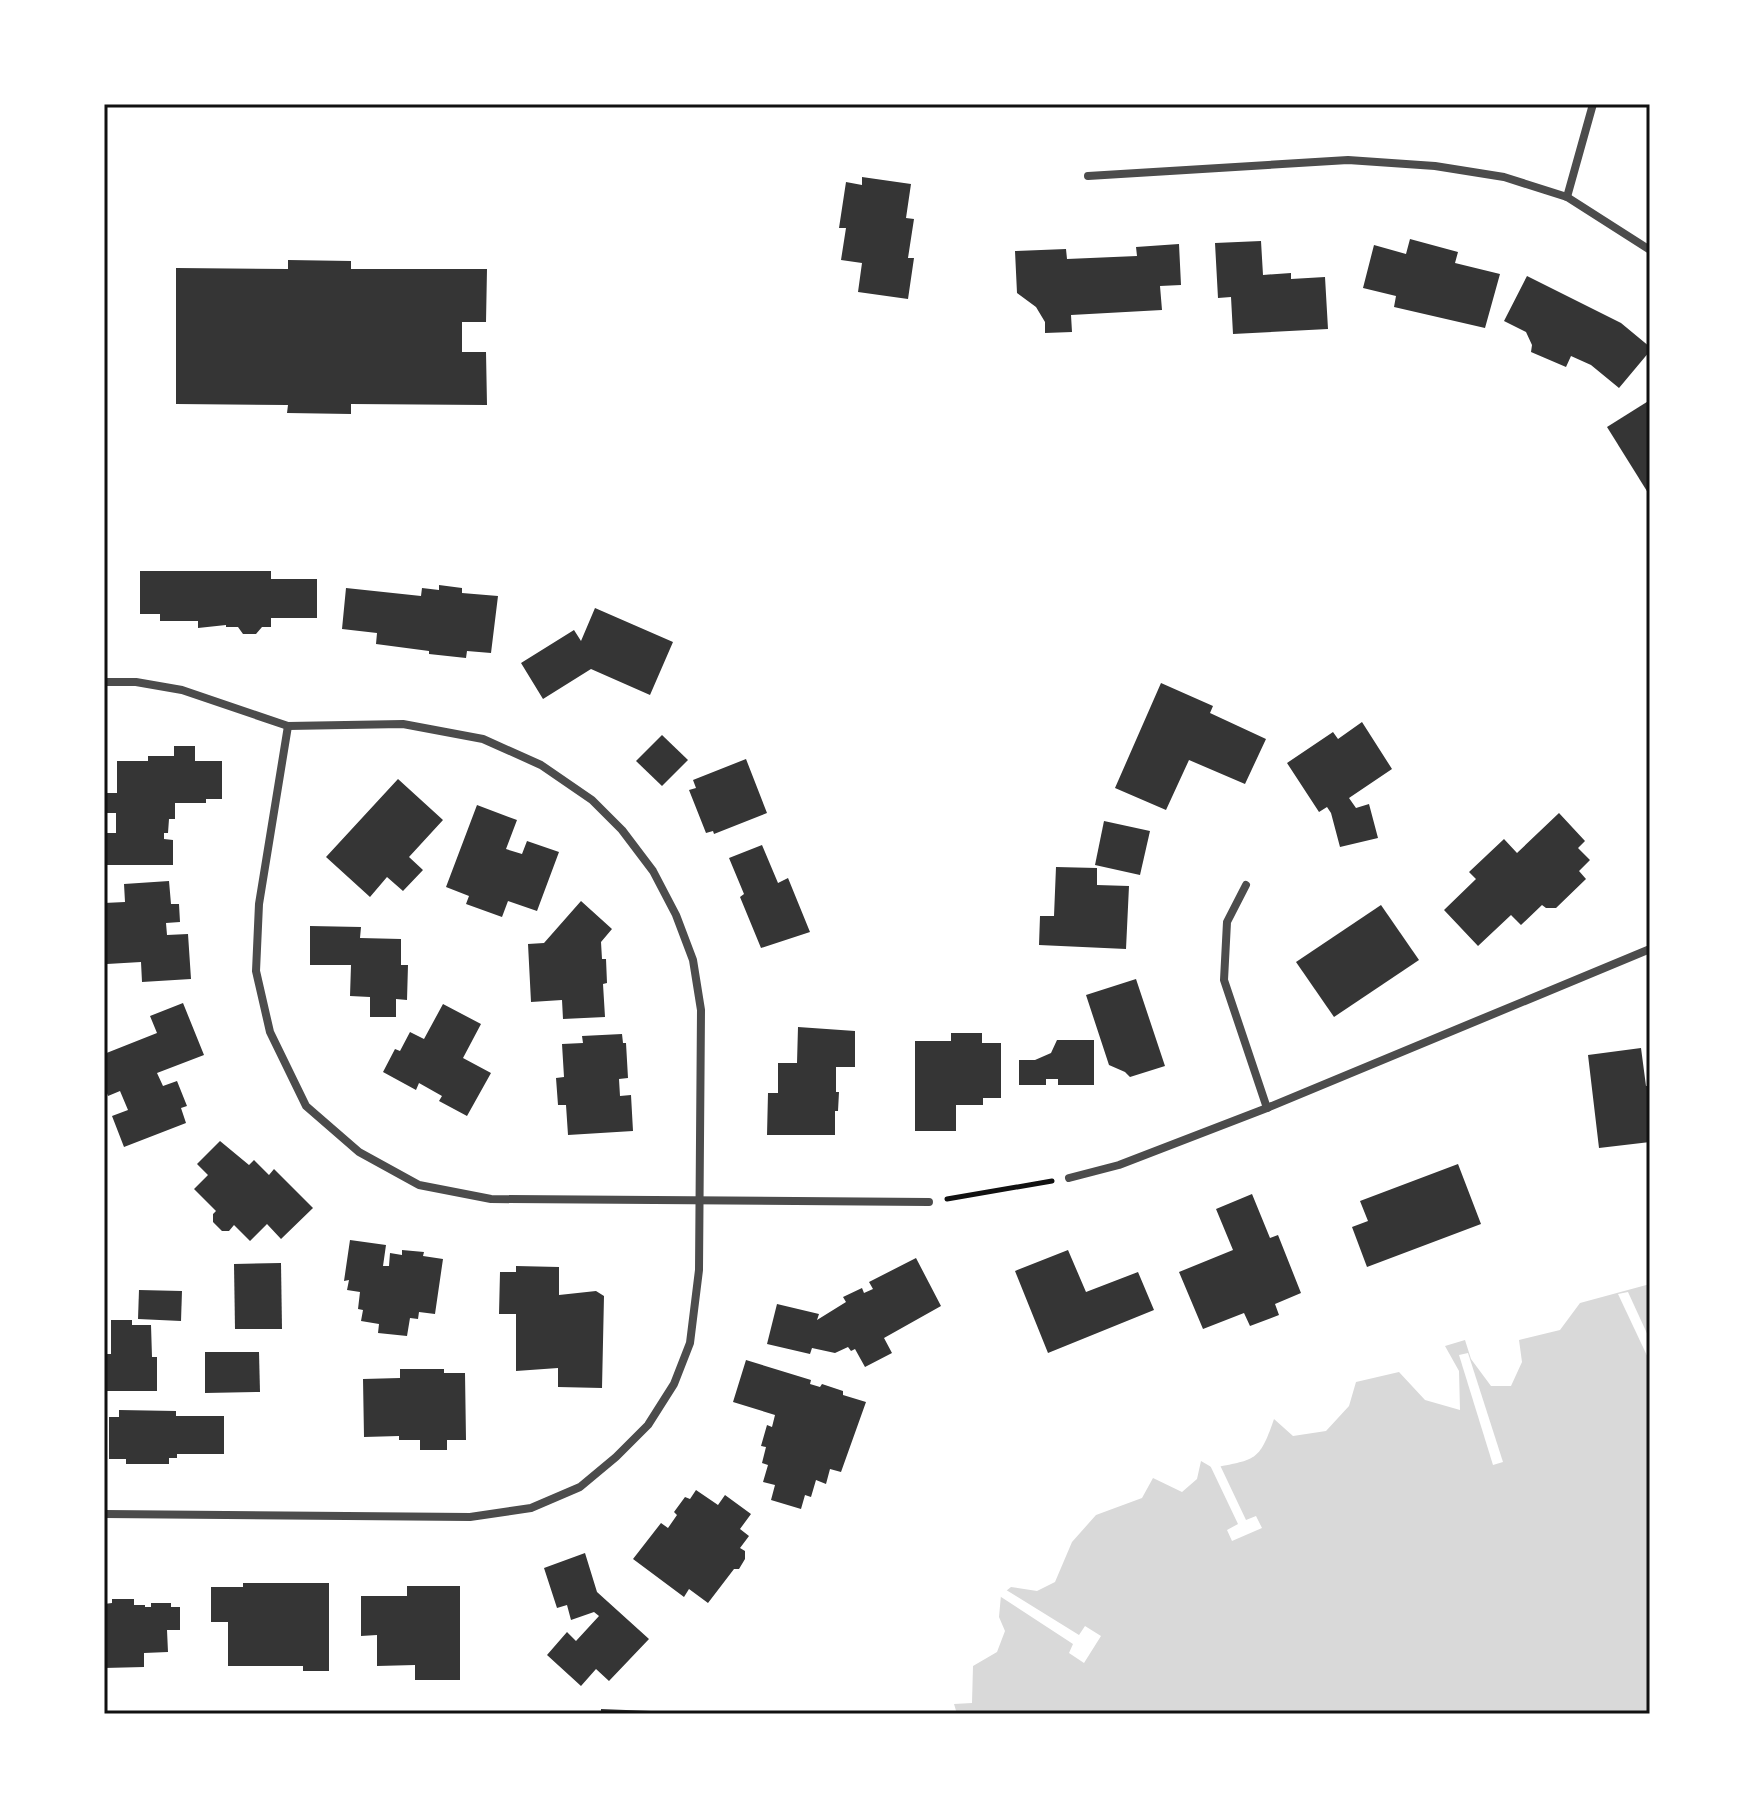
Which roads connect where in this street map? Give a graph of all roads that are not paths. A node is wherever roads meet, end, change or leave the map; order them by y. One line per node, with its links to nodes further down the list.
1 (1593, 104): 3 (street)
2 (1088, 176): 3 (street)
3 (1567, 197): 4 (street)
4 (1650, 250)
5 (104, 682): 6 (street)
6 (288, 726): 11 (street); 11 (street)
7 (1246, 885): 9 (street)
8 (1650, 949): 9 (street)
9 (1267, 1108): 10 (street)
10 (1069, 1178)
11 (701, 1200): 12 (street); 13 (street)
12 (929, 1202)
13 (104, 1514)

